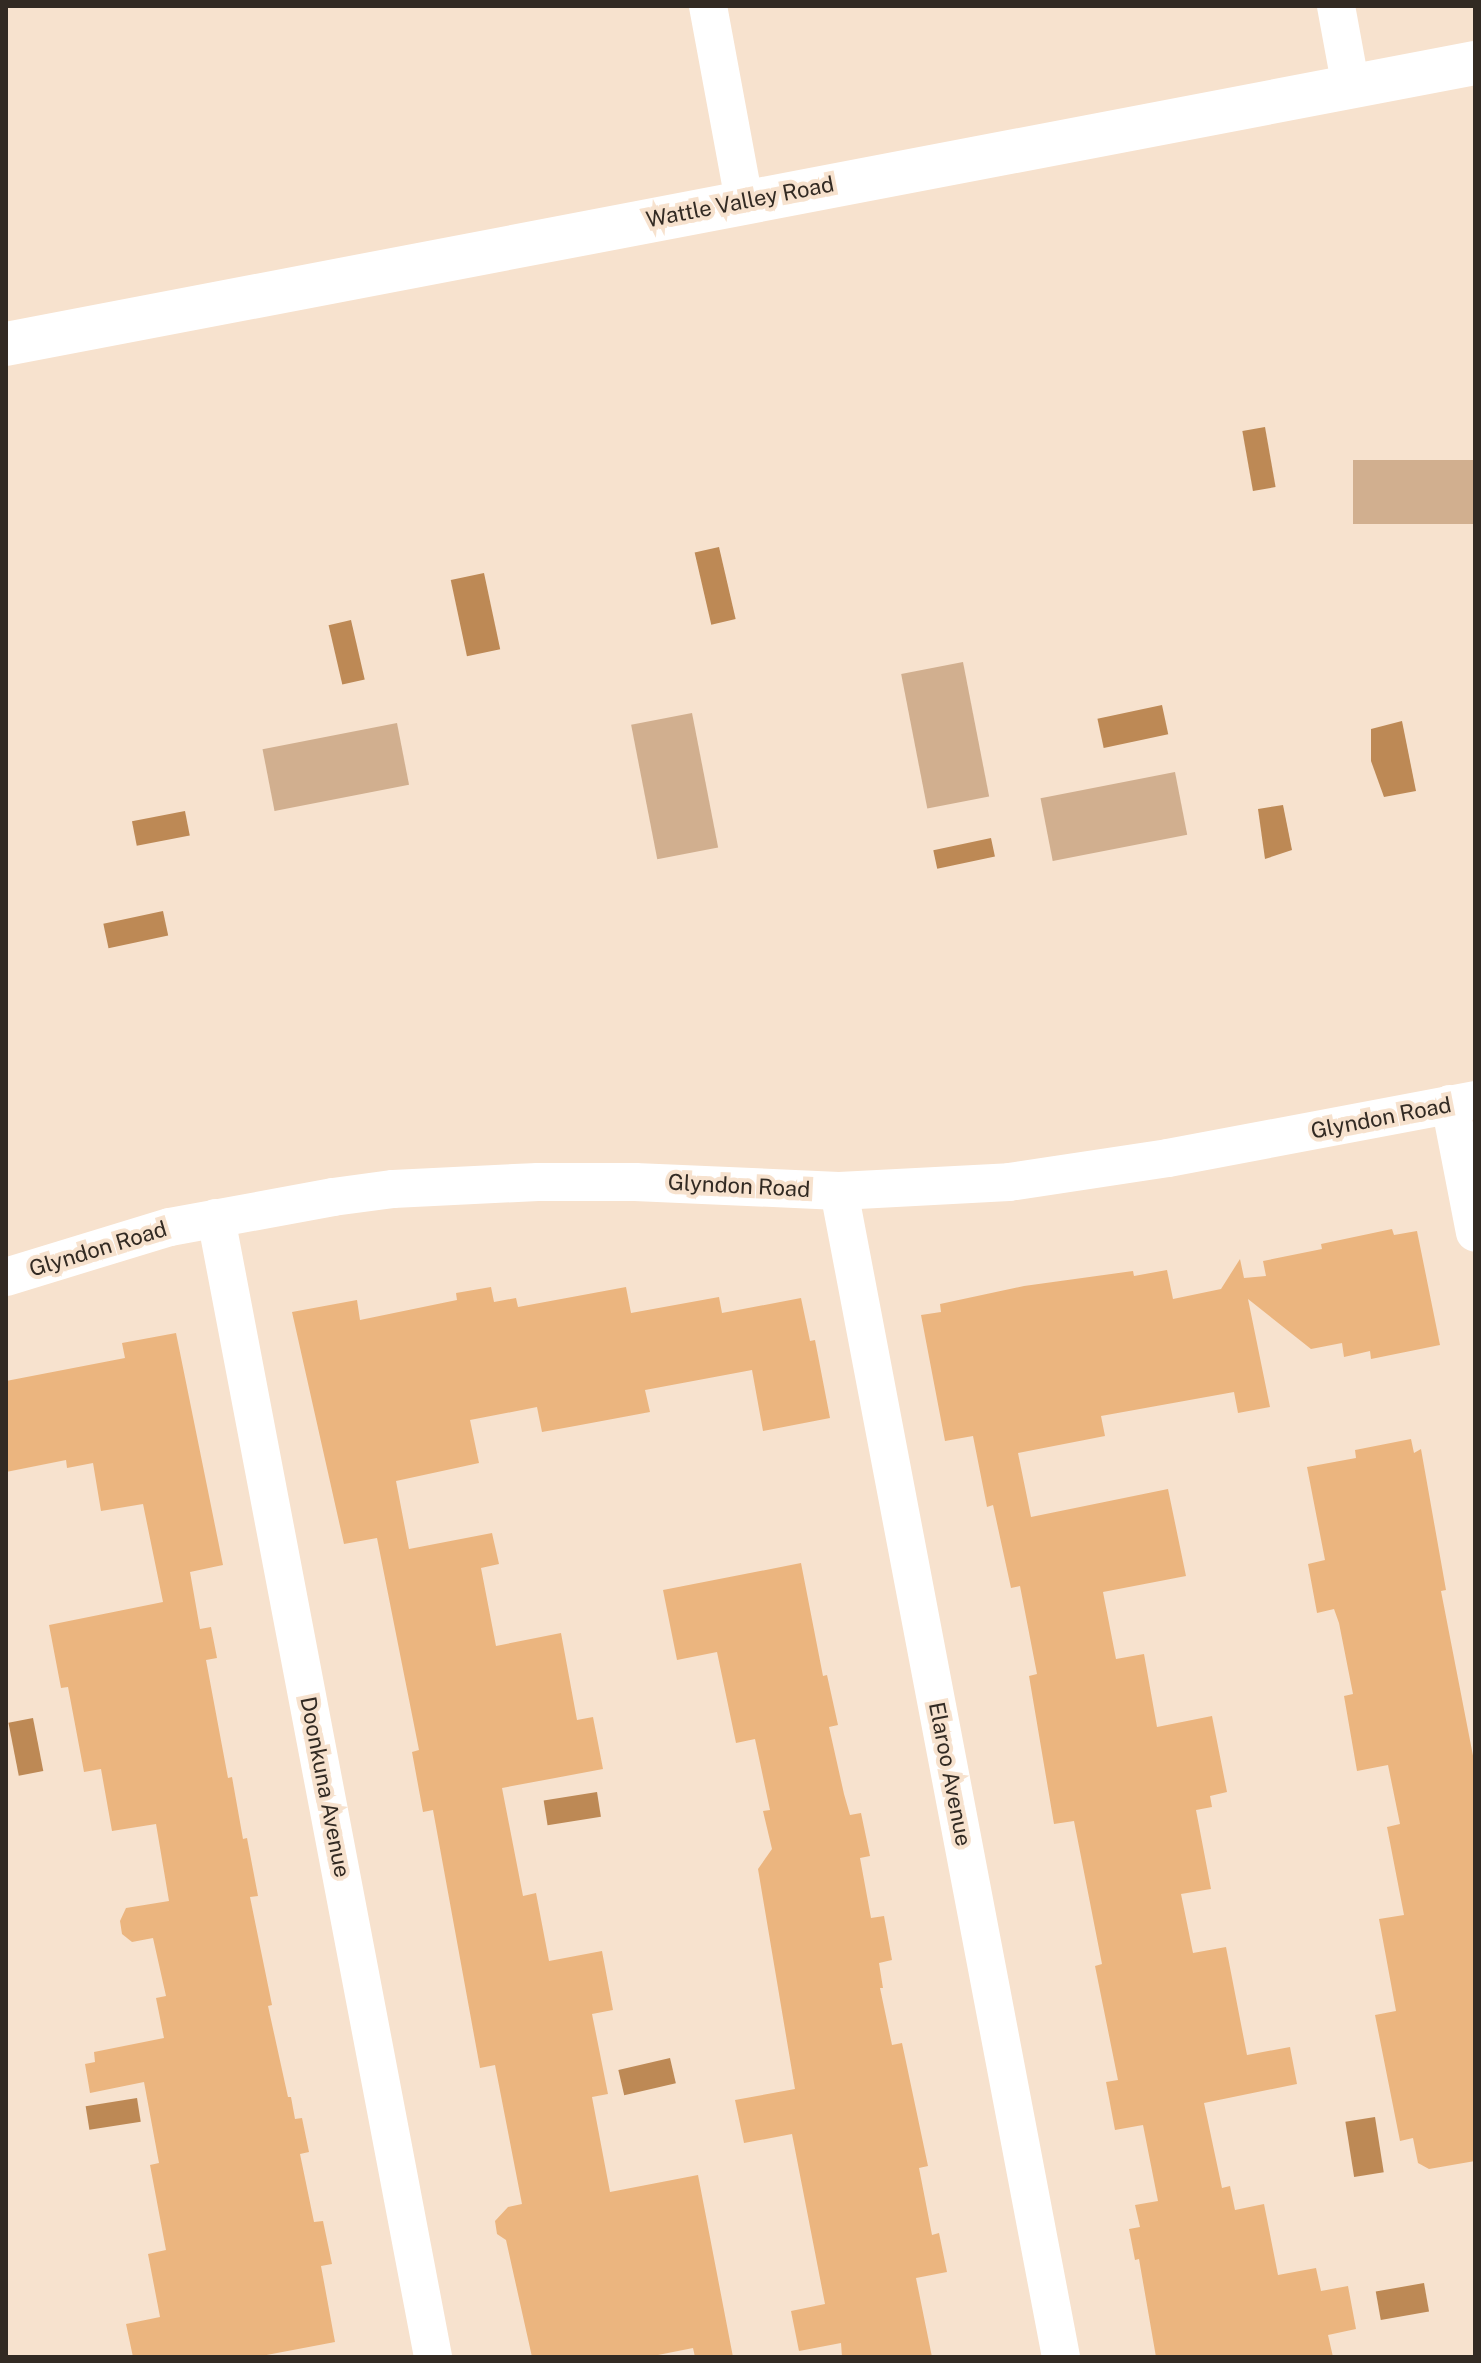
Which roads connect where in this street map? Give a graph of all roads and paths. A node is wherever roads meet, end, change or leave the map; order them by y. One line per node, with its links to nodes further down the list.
1 (708, 6): 5 (street)
2 (1336, 6): 4 (street)
3 (1475, 63): 4 (street, Wattle Valley Road)
4 (1351, 88): 5 (street, Wattle Valley Road)
5 (744, 201): 6 (street, Wattle Valley Road)
6 (6, 344)
7 (1463, 1102): 8 (street, Glyndon Road); 10 (street)
8 (839, 1191): 9 (street, Glyndon Road); 13 (street, Elaroo Avenue)
9 (216, 1218): 11 (street, Glyndon Road); 12 (street, Doonkuna Avenue)
10 (1475, 1233)
11 (6, 1277)
12 (433, 2357)
13 (1061, 2357)

